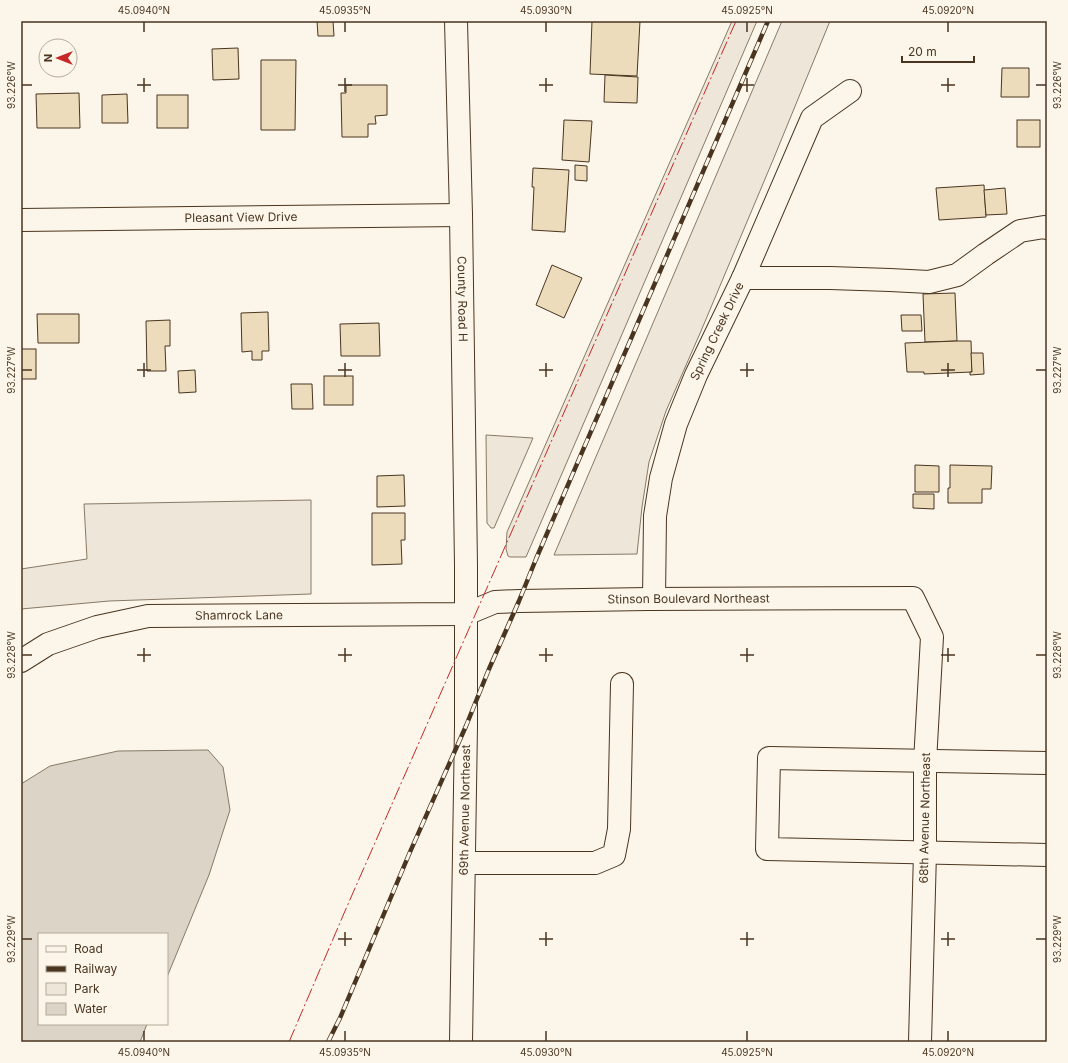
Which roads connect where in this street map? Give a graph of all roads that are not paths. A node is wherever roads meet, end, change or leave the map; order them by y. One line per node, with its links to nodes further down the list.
1 (456, 21): 3 (street, County Road H)
2 (850, 91): 6 (street, Spring Creek Drive)
3 (461, 215): 4 (street, Pleasant View Drive); 7 (street, County Road H)
4 (21, 220)
5 (1047, 228): 6 (street)
6 (742, 278): 9 (street, Spring Creek Drive)
7 (466, 577): 10 (street, 69th Avenue Northeast)
8 (913, 598): 9 (street, Stinson Boulevard Northeast); 13 (street, 68th Avenue Northeast)
9 (654, 599): 10 (street, Stinson Boulevard Northeast)
10 (466, 614): 11 (street, Shamrock Lane); 17 (street, 69th Avenue Northeast)
11 (21, 661)
12 (622, 684): 17 (street)
13 (925, 762): 14 (street); 15 (street, 68th Avenue Northeast); 15 (street)
14 (1047, 763)
15 (925, 852): 16 (street); 19 (street, 68th Avenue Northeast)
16 (1047, 854)
17 (464, 863): 18 (street, 69th Avenue Northeast)
18 (461, 1042)
19 (920, 1042)

